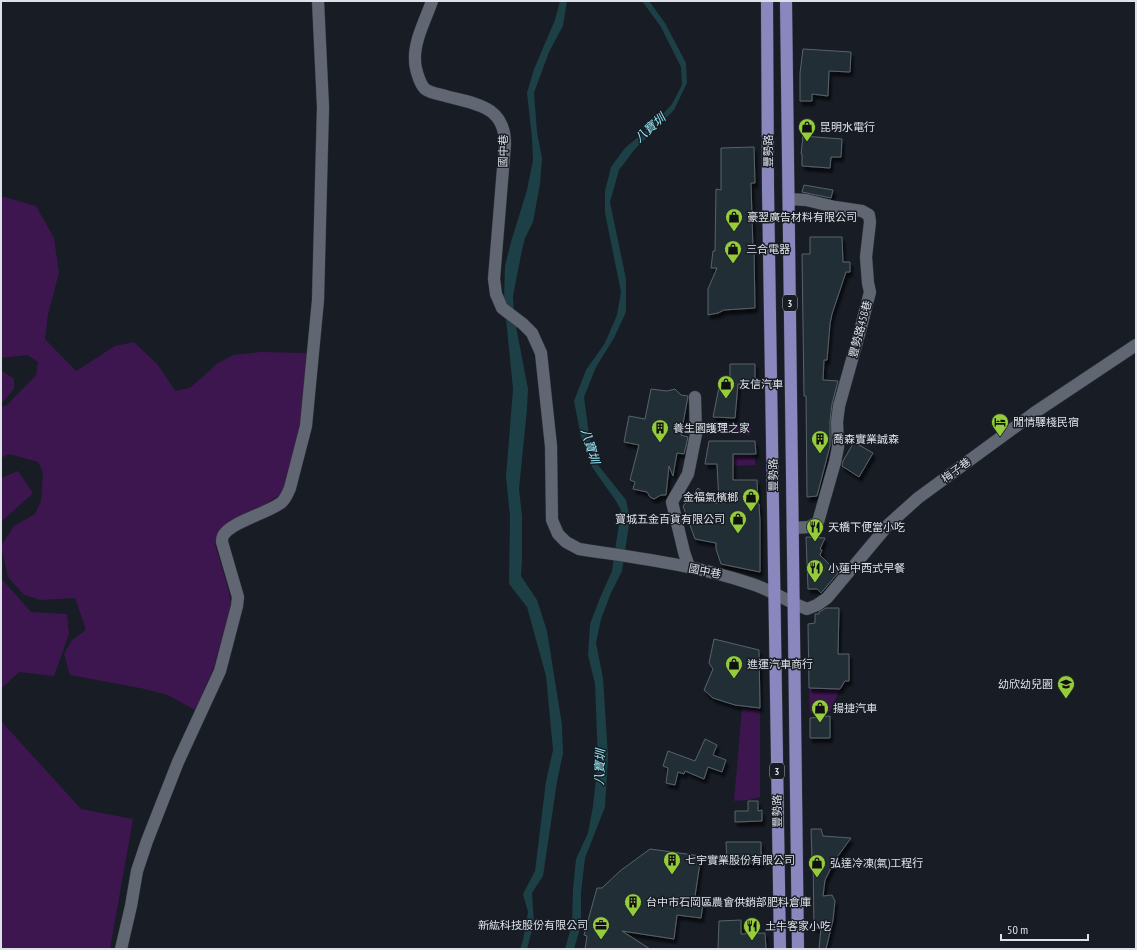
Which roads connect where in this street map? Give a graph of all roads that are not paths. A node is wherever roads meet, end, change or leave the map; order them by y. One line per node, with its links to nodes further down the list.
1 (318, 1): 12 (street)
2 (432, 1): 9 (street, 國中巷)
3 (766, 1): 10 (main road, 豐勢路 / 3)
4 (786, 1): 5 (main road, 豐勢路 / 3)
5 (789, 199): 8 (main road, 豐勢路 / 3); 8 (street, 豐勢路458巷)
6 (1136, 345): 11 (street, 梅子巷)
7 (695, 397): 9 (street)
8 (793, 528): 11 (main road, 豐勢路 / 3)
9 (689, 567): 10 (street, 國中巷)
10 (774, 594): 11 (street, 梅子巷); 13 (main road, 豐勢路 / 3)
11 (794, 604): 14 (main road, 豐勢路 / 3)
12 (121, 949)
13 (780, 949)
14 (798, 949)

